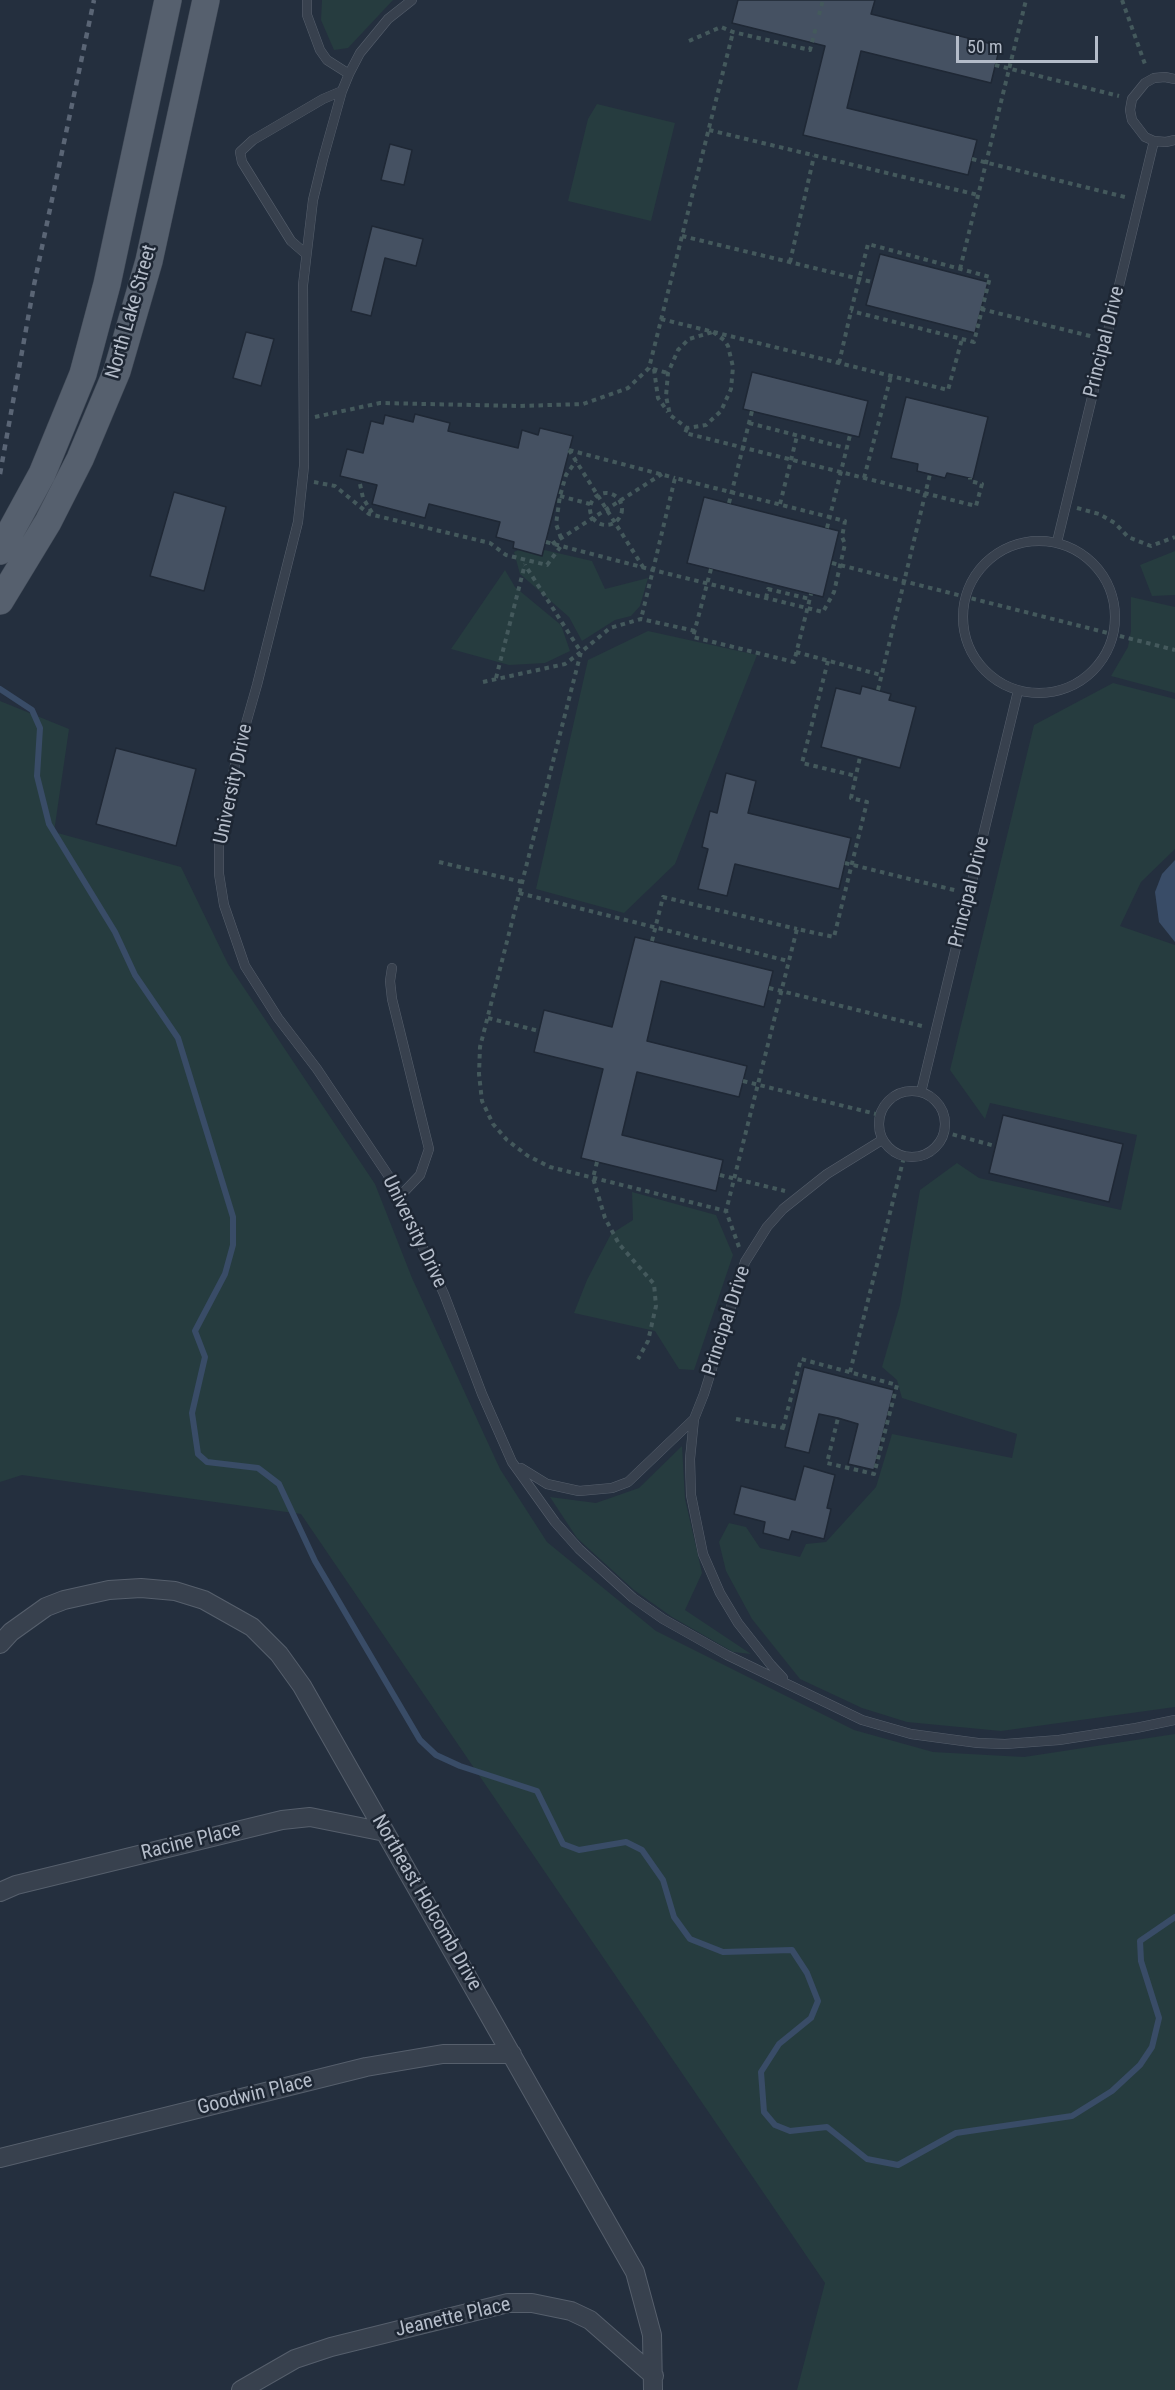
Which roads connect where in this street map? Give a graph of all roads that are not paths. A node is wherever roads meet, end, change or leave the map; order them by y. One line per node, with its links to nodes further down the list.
1 (168, 0): 12 (main road, North Lake Street)
2 (206, 0): 13 (main road, North Lake Street)
3 (307, 0): 5 (lane)
4 (412, 0): 5 (lane, University Drive)
5 (349, 74): 7 (lane, University Drive)
6 (1175, 79): 9 (lane)
7 (342, 91): 10 (lane, University Drive); 10 (lane)
8 (1175, 140): 9 (lane)
9 (1154, 141): 11 (lane, Principal Drive)
10 (306, 254): 18 (lane, University Drive)
11 (1057, 542): 14 (lane); 14 (lane)
12 (0, 551)
13 (0, 602)
14 (1018, 691): 16 (lane, Principal Drive)
15 (392, 968): 18 (lane)
16 (921, 1092): 17 (lane); 17 (lane)
17 (882, 1140): 19 (lane, Principal Drive)
18 (400, 1196): 20 (lane, University Drive)
19 (694, 1419): 20 (lane); 22 (lane)
20 (512, 1462): 22 (lane, University Drive)
21 (0, 1644): 24 (street, Northeast Holcomb Drive)
22 (791, 1686): 23 (lane, University Drive)
23 (1175, 1720)
24 (385, 1832): 25 (street, Racine Place); 26 (street, Northeast Holcomb Drive)
25 (0, 1892)
26 (512, 2054): 27 (street, Goodwin Place); 28 (street, Northeast Holcomb Drive)
27 (0, 2158)
28 (653, 2383): 29 (street, Jeanette Place)
29 (241, 2390)

